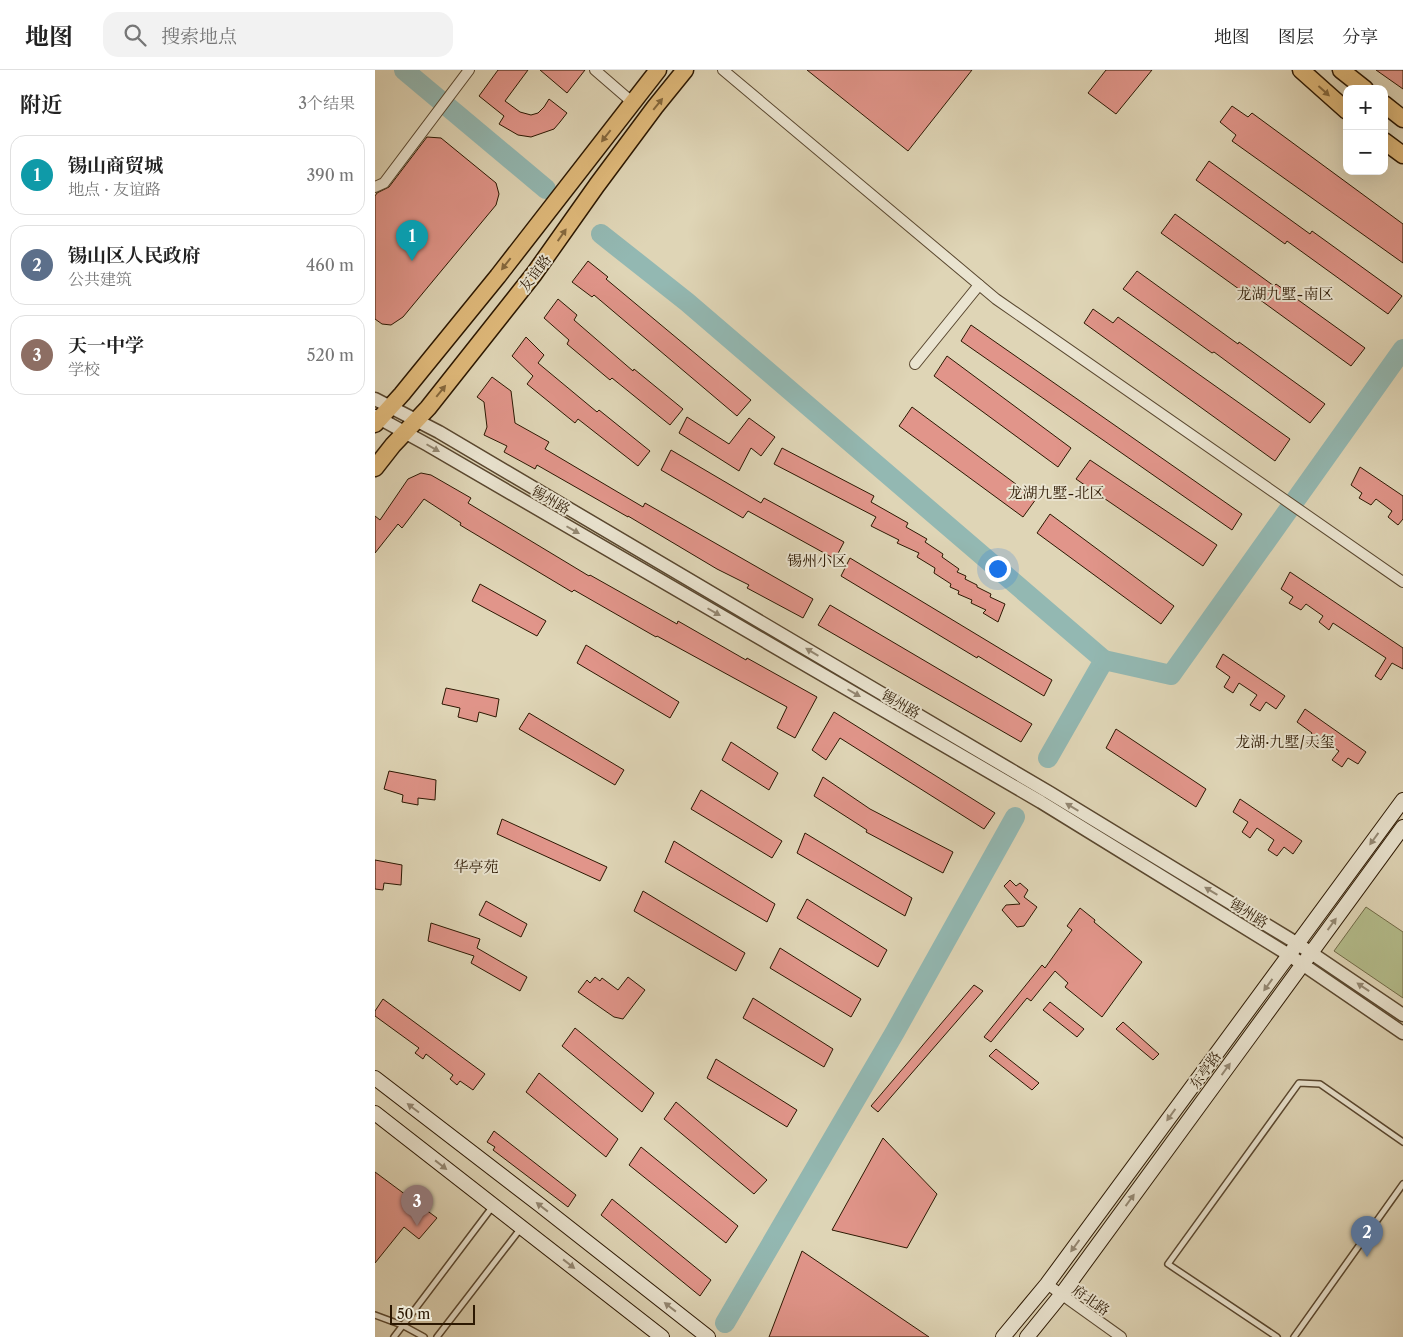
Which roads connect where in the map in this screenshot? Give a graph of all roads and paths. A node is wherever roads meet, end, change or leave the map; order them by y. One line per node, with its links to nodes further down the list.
1 (469, 70): 15 (street)
2 (595, 70): 9 (street)
3 (658, 70): 9 (main road, 友谊路)
4 (685, 70): 20 (main road, 友谊路, one-way to 4)
5 (723, 70): 16 (street)
6 (1301, 70): 10 (main road, one-way to 10)
7 (1341, 70): 8 (main road)
8 (1360, 85)
9 (632, 102): 19 (main road, 友谊路, one-way to 19)
10 (1343, 107)
11 (1388, 107): 12 (main road)
12 (1403, 119)
13 (1388, 144): 14 (main road)
14 (1403, 155)
15 (375, 187)
16 (979, 285): 17 (street); 23 (street)
17 (915, 364)
18 (375, 399): 19 (street, 锡州路)
19 (380, 416): 20 (street, 锡州路); 21 (street, 锡州路)
20 (416, 420): 21 (main road, 友谊路); 26 (street, 锡州路, one-way to 20)
21 (405, 432): 22 (main road, 友谊路); 28 (street, 锡州路, one-way to 28)
22 (375, 468)
23 (1403, 582)
24 (1403, 800): 26 (main road, 东亭路, one-way to 26)
25 (1403, 827): 27 (main road, 东亭路, one-way to 25)
26 (1298, 944): 27 (street, 锡州路); 28 (main road, 东亭路)
27 (1311, 952): 29 (main road, 东亭路); 30 (street, 锡州路, one-way to 27)
28 (1289, 955): 29 (street, 锡州路); 38 (main road, 东亭路, one-way to 38)
29 (1302, 964): 31 (street, 锡州路); 39 (main road, 东亭路, one-way to 29)
30 (1403, 1015)
31 (1403, 1033)
32 (375, 1078): 46 (main road, one-way to 32)
33 (375, 1113): 36 (main road, one-way to 36)
34 (1403, 1142): 50 (lane)
35 (1403, 1184): 51 (lane)
36 (493, 1206): 37 (main road); 41 (lane)
37 (522, 1227): 44 (lane); 45 (main road, one-way to 45)
38 (1047, 1284): 39 (street, 府北路); 47 (main road, 东亭路)
39 (1061, 1295): 48 (main road, 东亭路); 49 (street, 府北路)
40 (375, 1315): 41 (lane)
41 (402, 1325): 42 (lane); 43 (lane)
42 (394, 1337)
43 (424, 1337)
44 (437, 1337)
45 (662, 1337)
46 (708, 1337)
47 (1003, 1337)
48 (1027, 1337)
49 (1121, 1337)
50 (1277, 1337)
51 (1294, 1337)

